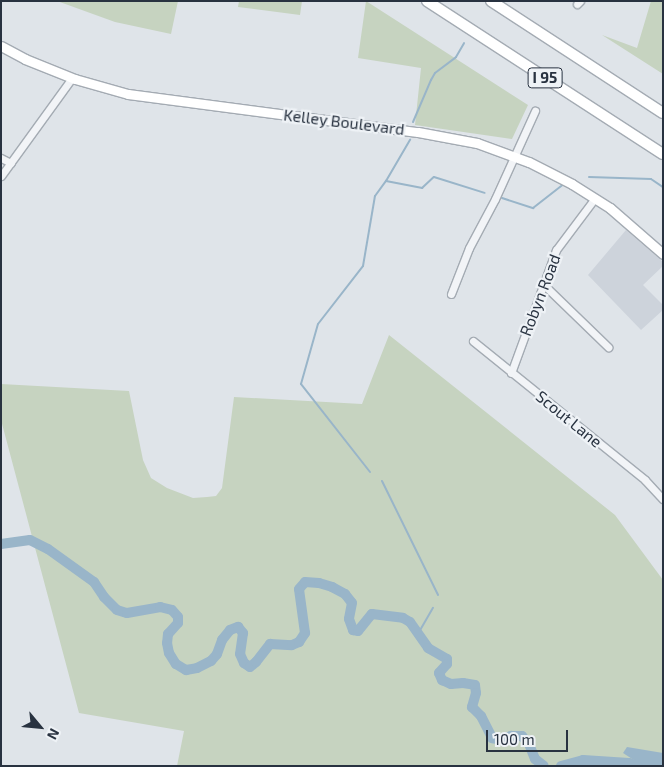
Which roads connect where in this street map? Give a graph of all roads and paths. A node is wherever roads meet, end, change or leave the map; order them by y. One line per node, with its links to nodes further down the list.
1 (426, 1): 7 (highway, I 95)
2 (491, 1): 6 (highway, I 95)
3 (1, 46): 4 (main road, Kelley Boulevard)
4 (72, 78): 8 (main road, Kelley Boulevard); 10 (street)
5 (535, 111): 8 (street)
6 (663, 113)
7 (663, 154)
8 (513, 156): 12 (main road, Kelley Boulevard); 15 (street)
9 (1, 158): 10 (street)
10 (11, 163): 11 (street)
11 (1, 176)
12 (596, 198): 13 (main road, Kelley Boulevard); 14 (street, Robyn Road)
13 (663, 254)
14 (543, 284): 17 (street); 18 (street, Robyn Road)
15 (451, 294)
16 (473, 341): 18 (street, Scout Lane)
17 (608, 347)
18 (511, 373): 19 (street, Scout Lane)
19 (663, 499)

